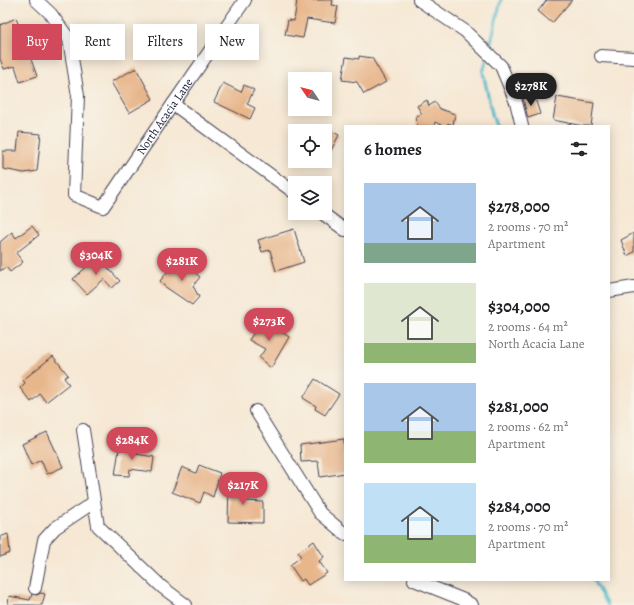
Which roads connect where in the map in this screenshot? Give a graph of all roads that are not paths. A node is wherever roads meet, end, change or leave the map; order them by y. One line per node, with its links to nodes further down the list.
1 (36, 0): 6 (street, North Acacia Lane)
2 (245, 0): 6 (street, North Acacia Lane)
3 (419, 0): 7 (street)
4 (601, 56): 5 (street)
5 (634, 58)
6 (172, 104): 8 (street)
7 (522, 125)
8 (288, 188)
9 (331, 220): 10 (street)
10 (344, 229)
11 (634, 287): 12 (street)
12 (610, 290)
13 (256, 411): 16 (street)
14 (83, 430): 15 (street)
15 (94, 502): 18 (street); 19 (street)
16 (344, 533)
17 (416, 581): 20 (street)
18 (35, 588)
19 (186, 605)
20 (472, 605)

